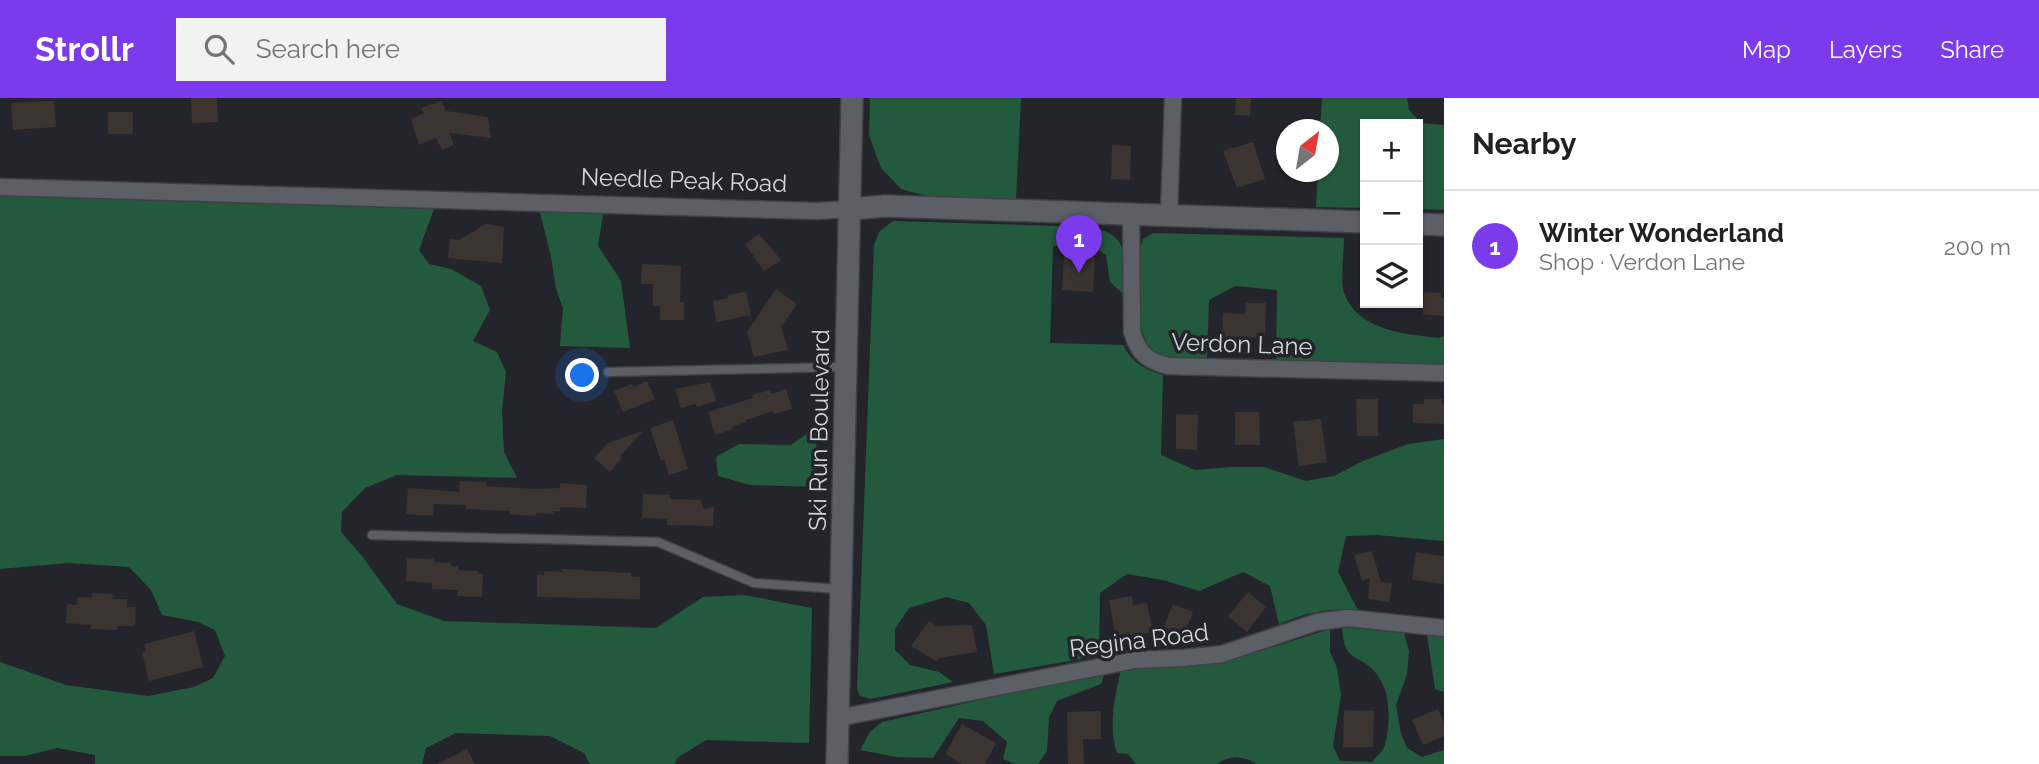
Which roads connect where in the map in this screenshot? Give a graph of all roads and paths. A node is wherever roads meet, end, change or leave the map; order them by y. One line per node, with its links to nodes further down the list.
1 (852, 98): 4 (street, Ski Run Boulevard)
2 (1173, 98): 6 (street)
3 (0, 187): 4 (street, Needle Peak Road)
4 (851, 209): 5 (street, Needle Peak Road); 10 (street, Ski Run Boulevard)
5 (1131, 214): 6 (street, Needle Peak Road); 12 (street, Verdon Lane)
6 (1169, 215): 7 (street, Needle Peak Road)
7 (1360, 222)
8 (1423, 224): 9 (street)
9 (1444, 225)
10 (847, 367): 11 (lane); 14 (street, Ski Run Boulevard)
11 (608, 372)
12 (1444, 373)
13 (372, 535): 14 (lane)
14 (841, 589): 16 (street, Ski Run Boulevard)
15 (1444, 628): 16 (street, Regina Road)
16 (838, 718): 17 (street, Ski Run Boulevard)
17 (837, 764)

